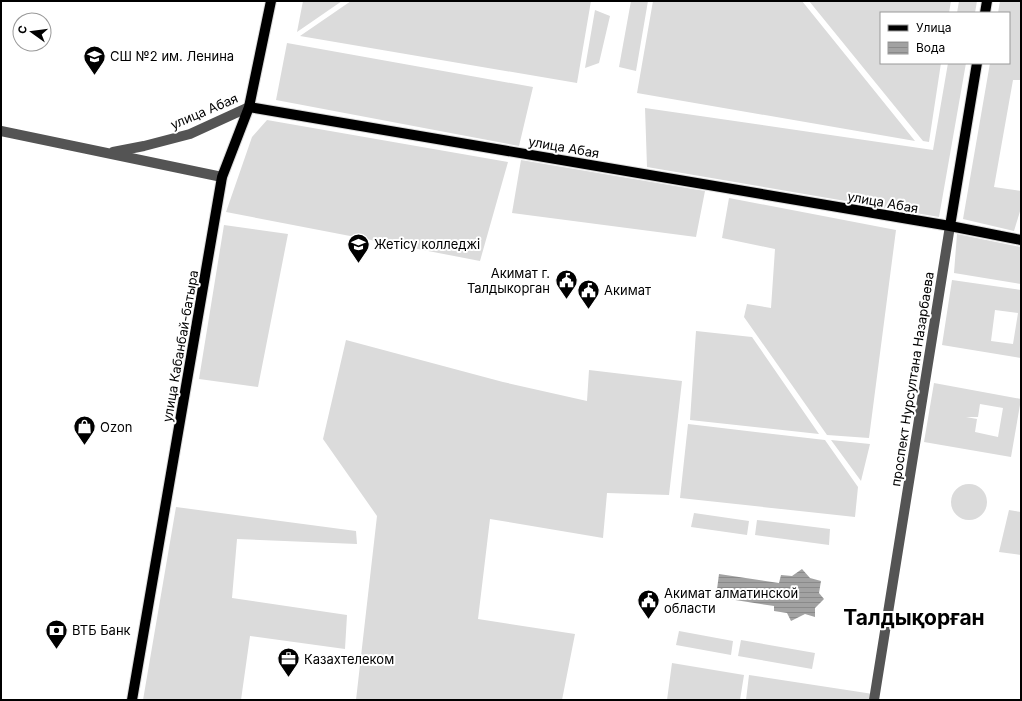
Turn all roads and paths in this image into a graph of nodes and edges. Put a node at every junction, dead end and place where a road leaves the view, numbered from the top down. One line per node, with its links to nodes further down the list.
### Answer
1 (271, 1): 5 (main road, улица Кабанбай-батыра)
2 (987, 1): 3 (main road)
3 (985, 12)
4 (977, 64): 9 (main road, проспект Нурсултана Назарбаева)
5 (248, 107): 7 (street, улица Абая); 8 (main road, улица Кабанбай-батыра); 9 (main road, улица Абая)
6 (1, 131): 7 (street, улица Абая)
7 (108, 153): 8 (street, улица Абая)
8 (222, 177): 11 (main road, улица Кабанбай-батыра)
9 (950, 226): 10 (main road, улица Абая); 12 (street, проспект Нурсултана Назарбаева)
10 (1021, 240)
11 (132, 700)
12 (874, 700)

